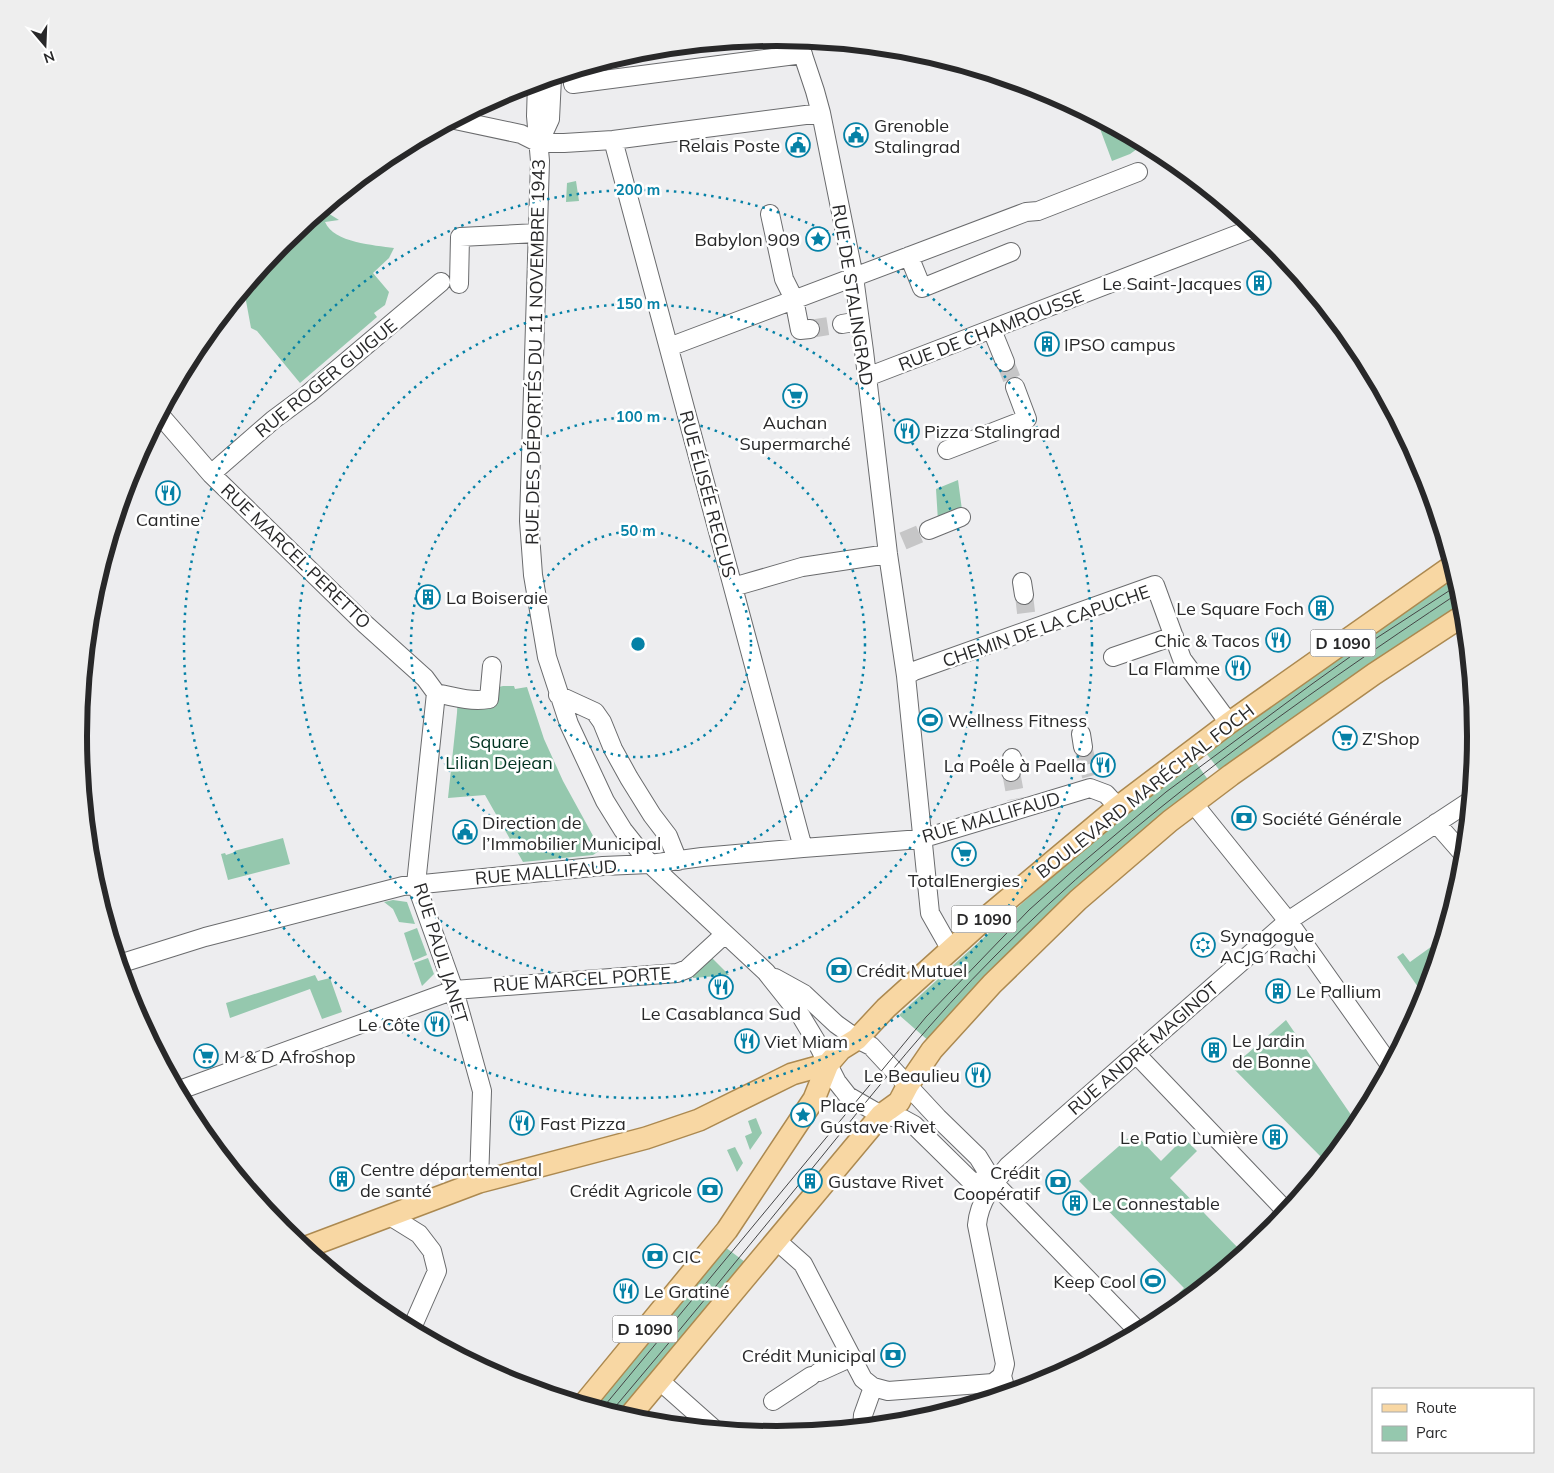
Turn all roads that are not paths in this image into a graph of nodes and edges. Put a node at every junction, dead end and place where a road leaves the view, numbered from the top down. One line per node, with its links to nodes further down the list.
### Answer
1 (801, 47): 3 (street); 5 (street, RUE DE STALINGRAD)
2 (552, 84): 8 (street, RUE DES DÉPORTÉS DU 11 NOVEMBRE 1943)
3 (573, 84)
4 (537, 90): 8 (street, RUE DES DÉPORTÉS DU 11 NOVEMBRE 1943)
5 (821, 113): 7 (street); 15 (street, RUE DE STALINGRAD)
6 (463, 122): 8 (street)
7 (613, 140): 8 (street); 21 (street, RUE ÉLISÉE RECLUS)
8 (539, 143): 12 (street, RUE DES DÉPORTÉS DU 11 NOVEMBRE 1943)
9 (1138, 172): 14 (street)
10 (770, 214): 18 (street)
11 (1246, 231): 20 (street, RUE DE CHAMROUSSE)
12 (537, 233): 17 (street); 39 (street, RUE DES DÉPORTÉS DU 11 NOVEMBRE 1943)
13 (1011, 252): 14 (street)
14 (910, 256): 15 (street)
15 (854, 277): 18 (street); 23 (street, RUE DE STALINGRAD)
16 (441, 282): 27 (street, RUE ROGER GUIGUE)
17 (460, 284)
18 (794, 299): 19 (street); 21 (street)
19 (810, 328)
20 (992, 330): 22 (street); 23 (street, RUE DE CHAMROUSSE)
21 (669, 347): 32 (street, RUE ÉLISÉE RECLUS)
22 (1005, 362)
23 (868, 378): 30 (street, RUE DE STALINGRAD)
24 (1015, 387): 26 (street)
25 (164, 420): 27 (street, RUE MARCEL PERETTO)
26 (947, 450)
27 (211, 474): 38 (street, RUE MARCEL PERETTO)
28 (961, 517): 29 (street)
29 (929, 530)
30 (893, 547): 32 (street); 37 (street, RUE DE STALINGRAD)
31 (1447, 570): 40 (main road, BOULEVARD MARÉCHAL FOCH / D 1090)
32 (733, 587): 46 (street, RUE ÉLISÉE RECLUS)
33 (1457, 619): 41 (main road, D 1090)
34 (1174, 636): 35 (street); 37 (street, CHEMIN DE LA CAPUCHE); 40 (street, CHEMIN DE LA CAPUCHE)
35 (1113, 657)
36 (492, 666): 38 (street)
37 (906, 676): 45 (street, RUE DE STALINGRAD)
38 (436, 693): 50 (street, RUE PAUL JANET)
39 (558, 695): 48 (street); 49 (street, RUE DES DÉPORTÉS DU 11 NOVEMBRE 1943)
40 (1229, 723): 43 (main road, BOULEVARD MARÉCHAL FOCH / D 1090)
41 (1193, 803): 51 (street); 61 (main road, D 1090)
42 (1464, 804): 44 (street, RUE ANDRÉ MAGINOT)
43 (1118, 806): 45 (street, RUE MALLIFAUD); 53 (main road, BOULEVARD MARÉCHAL FOCH / D 1090)
44 (1436, 823): 47 (street); 51 (street, RUE ANDRÉ MAGINOT)
45 (921, 839): 46 (street, RUE MALLIFAUD); 53 (street, RUE DE STALINGRAD)
46 (803, 848): 48 (street, RUE MALLIFAUD)
47 (1458, 848)
48 (678, 860): 49 (street, RUE MALLIFAUD)
49 (650, 864): 50 (street, RUE MALLIFAUD); 52 (street, RUE DES DÉPORTÉS DU 11 NOVEMBRE 1943)
50 (416, 884): 54 (street, RUE MALLIFAUD); 56 (street, RUE PAUL JANET)
51 (1288, 921): 58 (street, RUE ANDRÉ MAGINOT); 59 (street)
52 (725, 934): 55 (street, RUE DES DÉPORTÉS DU 11 NOVEMBRE 1943); 56 (street, RUE MARCEL PORTE)
53 (951, 950): 57 (main road, BOULEVARD MARÉCHAL FOCH / D 1090)
54 (125, 962)
55 (766, 972): 57 (street); 60 (street)
56 (454, 990): 62 (street, RUE MARCEL PORTE); 64 (street, RUE PAUL JANET)
57 (857, 1039): 60 (main road, D 1090); 61 (street)
58 (1136, 1054): 65 (street, RUE ANDRÉ MAGINOT); 66 (street)
59 (1387, 1060)
60 (828, 1064): 63 (street); 64 (main road); 77 (main road, D 1090)
61 (908, 1085): 63 (main road, D 1090); 65 (street)
62 (183, 1088)
63 (881, 1115): 65 (street); 68 (main road, D 1090)
64 (480, 1182): 67 (main road)
65 (994, 1183): 71 (street); 73 (street, RUE ANDRÉ MAGINOT)
66 (1282, 1207)
67 (390, 1216): 69 (main road); 70 (street)
68 (777, 1240): 72 (street); 75 (main road, D 1090)
69 (311, 1245)
70 (414, 1323)
71 (1134, 1327)
72 (852, 1358): 74 (street); 78 (street)
73 (1002, 1376): 74 (street); 76 (street, RUE ANDRÉ MAGINOT)
74 (873, 1387): 80 (street)
75 (666, 1388): 79 (main road, D 1090); 81 (street)
76 (1005, 1388)
77 (587, 1400)
78 (773, 1401)
79 (636, 1412)
80 (862, 1421)
81 (707, 1423)

